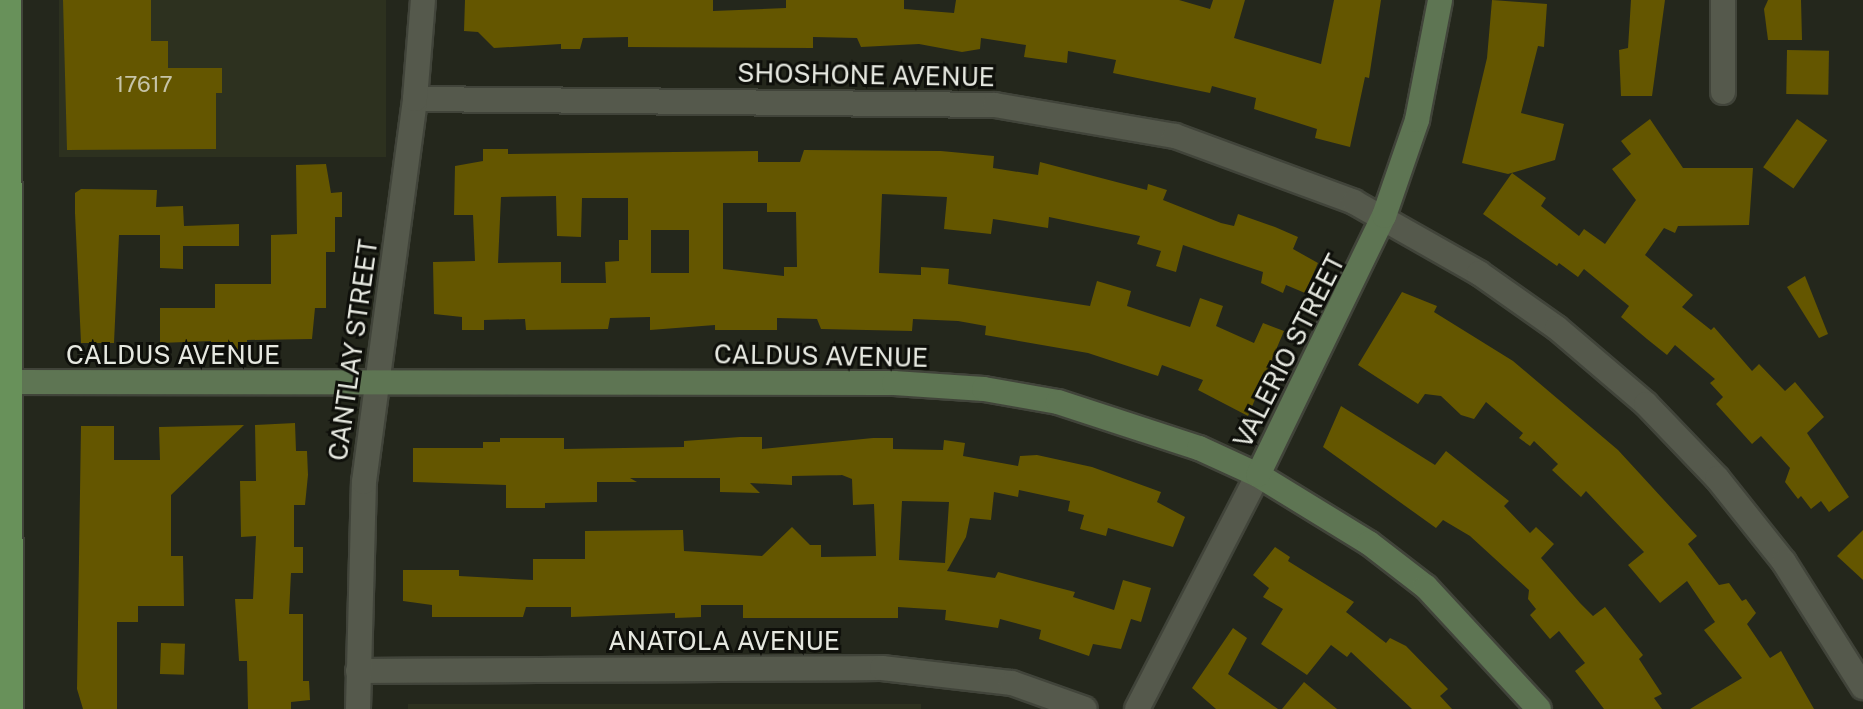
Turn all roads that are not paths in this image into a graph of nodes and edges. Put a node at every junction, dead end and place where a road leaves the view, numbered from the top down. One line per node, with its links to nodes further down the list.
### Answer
1 (9, 0): 8 (main road)
2 (423, 0): 6 (street, CANTLAY STREET)
3 (1440, 0): 7 (street, VALERIO STREET)
4 (1723, 0): 5 (street)
5 (1723, 92)
6 (415, 99): 7 (street, SHOSHONE AVENUE); 9 (street, CANTLAY STREET)
7 (1384, 216): 10 (street, VALERIO STREET); 11 (street, SHOSHONE AVENUE)
8 (5, 382): 9 (street, CALDUS AVENUE); 14 (main road)
9 (376, 384): 10 (street, CALDUS AVENUE); 12 (street, CANTLAY STREET)
10 (1258, 475): 17 (street, VALERIO STREET); 18 (street, CALDUS AVENUE)
11 (1857, 662): 13 (street, SHOSHONE AVENUE)
12 (358, 671): 15 (street, CANTLAY STREET); 16 (street, ANATOLA AVENUE)
13 (1863, 687)
14 (11, 709)
15 (358, 709)
16 (1085, 709)
17 (1137, 709)
18 (1539, 709)

